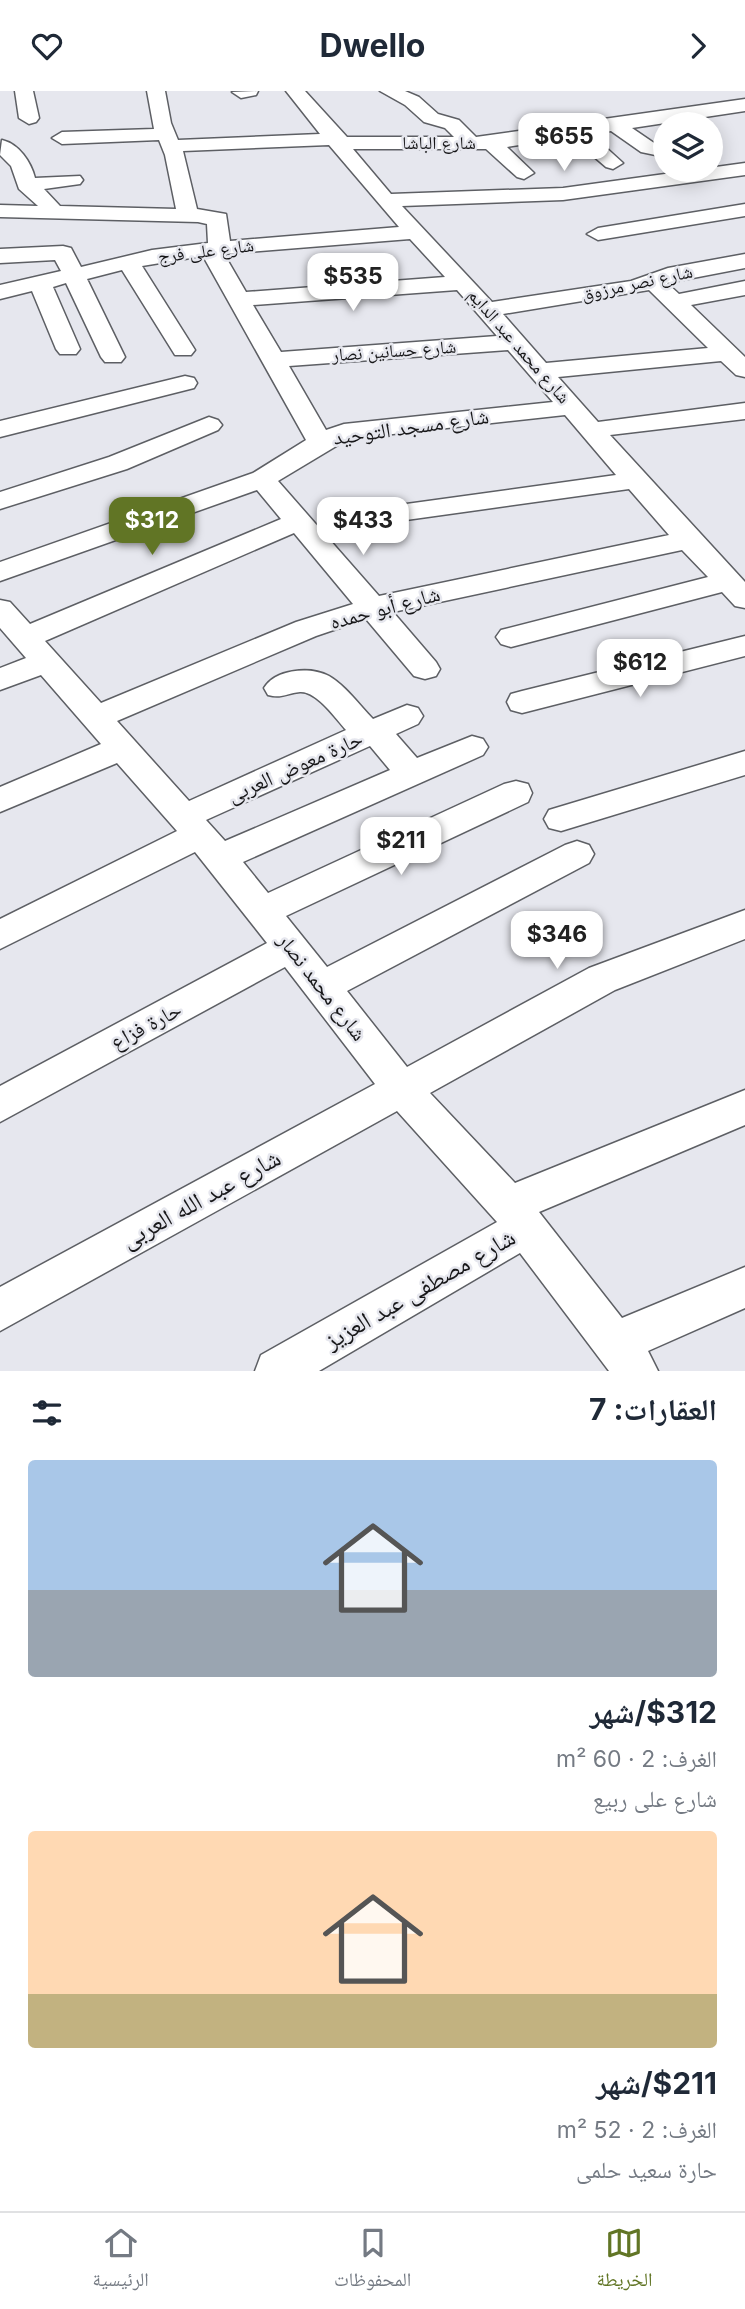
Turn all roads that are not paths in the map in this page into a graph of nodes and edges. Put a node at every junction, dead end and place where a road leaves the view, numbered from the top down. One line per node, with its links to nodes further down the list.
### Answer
1 (24, 91): 9 (street)
2 (156, 91): 14 (street)
3 (249, 91): 6 (street)
4 (295, 91): 15 (street, شارع محمد عبد الدايم)
5 (418, 91): 7 (street)
6 (241, 92)
7 (392, 93): 16 (street)
8 (745, 105): 10 (street, شارع الباشا)
9 (29, 118)
10 (612, 119): 12 (street, شارع الباشا); 19 (street)
11 (81, 125): 14 (street)
12 (575, 130): 17 (street, شارع الباشا); 22 (street)
13 (62, 138): 14 (street)
14 (168, 140): 15 (street, شارع الباشا); 20 (street); 32 (street)
15 (339, 141): 16 (street, شارع الباشا); 28 (street, شارع محمد عبد الدايم)
16 (470, 142): 17 (street, شارع الباشا)
17 (491, 143): 25 (street)
18 (2, 146): 23 (street)
19 (653, 149)
20 (149, 156)
21 (45, 162): 23 (street)
22 (613, 163)
23 (21, 164): 27 (street)
24 (745, 169): 28 (street)
25 (524, 173)
26 (73, 180): 27 (street)
27 (26, 185): 31 (street)
28 (385, 200): 34 (street, شارع محمد عبد الدايم)
29 (745, 210): 35 (street)
30 (0, 211): 31 (street)
31 (52, 213): 33 (street)
32 (197, 216): 33 (street); 36 (street)
33 (162, 217): 38 (street)
34 (415, 232): 36 (street, شارع على فرج); 44 (street, شارع محمد عبد الدايم)
35 (598, 234)
36 (215, 249): 38 (street, شارع على فرج); 47 (street)
37 (0, 256): 41 (street)
38 (152, 257): 40 (street, شارع على فرج)
39 (745, 261): 42 (street, شارع نصر مرزوق)
40 (129, 263): 41 (street, شارع على فرج); 53 (street)
41 (75, 275): 43 (street, شارع على فرج); 54 (street)
42 (652, 281): 48 (street); 49 (street, شارع نصر مرزوق)
43 (40, 283): 46 (street, شارع على فرج); 51 (street)
44 (463, 283): 47 (street); 49 (street, شارع محمد عبد الدايم)
45 (745, 288): 48 (street)
46 (0, 292)
47 (239, 299): 55 (street)
48 (673, 302): 52 (street)
49 (487, 310): 50 (street, شارع محمد عبد الدايم)
50 (515, 342): 55 (street, شارع حسانين نصار); 57 (street, شارع محمد عبد الدايم)
51 (68, 349)
52 (732, 349): 56 (street); 57 (street)
53 (183, 350)
54 (113, 357)
55 (273, 360): 64 (street)
56 (745, 370)
57 (540, 371): 59 (street, شارع محمد عبد الدايم)
58 (185, 383): 62 (street)
59 (572, 407): 63 (street, شارع محمد عبد الدايم); 64 (street, شارع مسجد التوحيد)
60 (745, 411): 63 (street)
61 (209, 425): 67 (street)
62 (0, 429)
63 (592, 430): 66 (street, شارع محمد عبد الدايم)
64 (319, 440): 65 (street, شارع مسجد التوحيد)
65 (262, 479): 69 (street); 71 (street, شارع مسجد التوحيد)
66 (635, 480): 68 (street); 70 (street, شارع محمد عبد الدايم)
67 (0, 501)
68 (399, 513)
69 (299, 520): 73 (street); 77 (street)
70 (688, 540): 72 (street, شارع محمد عبد الدايم); 73 (street, شارع أبو حمده)
71 (0, 572)
72 (736, 590): 75 (street)
73 (373, 607): 78 (street); 83 (street, شارع أبو حمده)
74 (0, 609): 77 (street, شارع محمد نصار)
75 (511, 637)
76 (745, 646): 81 (street)
77 (35, 650): 79 (street); 83 (street, شارع محمد نصار)
78 (425, 669)
79 (0, 680)
80 (279, 688): 84 (street)
81 (522, 702)
82 (407, 716): 84 (street, حارة معوض العربى)
83 (95, 718): 86 (street, شارع محمد نصار)
84 (372, 732): 88 (street); 92 (street, حارة معوض العربى)
85 (472, 747): 88 (street)
86 (122, 748): 90 (street); 92 (street, شارع محمد نصار)
87 (745, 764): 91 (street)
88 (412, 774): 92 (street)
89 (516, 793): 94 (street)
90 (0, 800)
91 (561, 818)
92 (201, 837): 94 (street, شارع محمد نصار); 96 (street)
93 (577, 854): 98 (street)
94 (263, 911): 97 (street, شارع محمد نصار)
95 (745, 924): 99 (street, شارع عبد الله العربى)
96 (0, 935)
97 (291, 947): 98 (street, شارع محمد نصار); 100 (street, حارة فزاع)
98 (322, 987): 99 (street, شارع محمد نصار)
99 (401, 1088): 102 (street, شارع محمد نصار); 104 (street, شارع عبد الله العربى)
100 (0, 1105)
101 (745, 1107): 102 (street, شارع مصطفى عبد العزيز)
102 (517, 1216): 105 (street, شارع محمد نصار); 106 (street, شارع مصطفى عبد العزيز)
103 (745, 1287): 105 (street)
104 (0, 1310)
105 (626, 1357)
106 (277, 1371)

